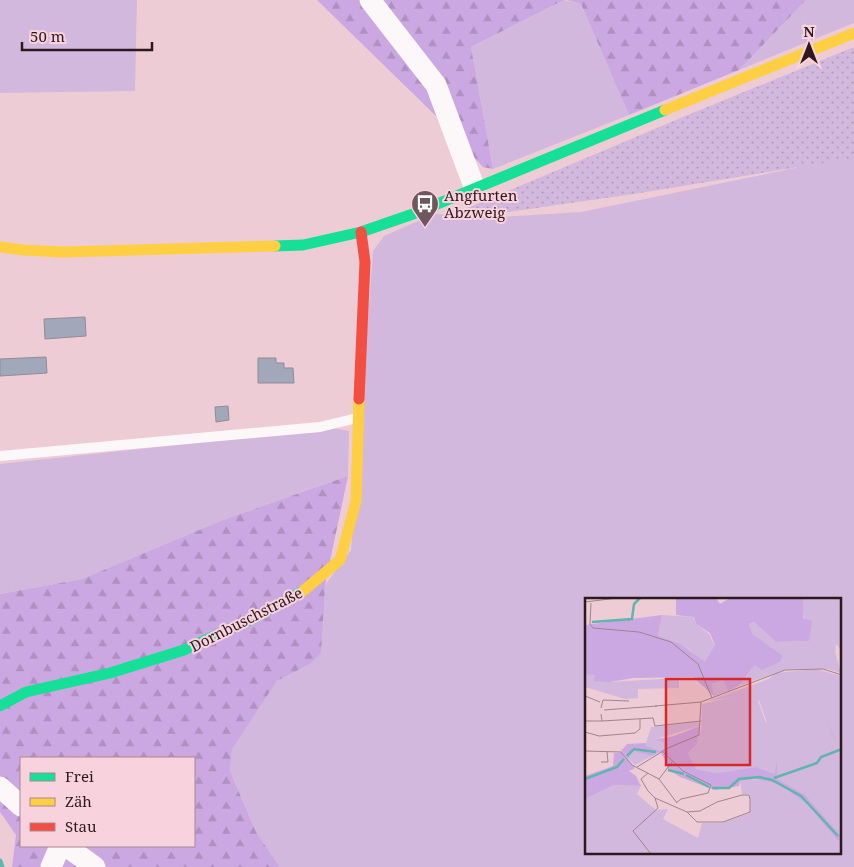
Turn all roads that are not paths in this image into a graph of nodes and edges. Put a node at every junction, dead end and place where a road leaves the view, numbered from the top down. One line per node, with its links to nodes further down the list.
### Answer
1 (370, 0): 3 (street)
2 (854, 33): 3 (main road)
3 (474, 189): 4 (main road)
4 (361, 232): 6 (main road); 8 (main road, Dornbuschstraße)
5 (0, 247): 6 (main road)
6 (64, 252): 7 (main road)
7 (14, 260)
8 (358, 418): 9 (lane); 10 (main road, Dornbuschstraße)
9 (0, 456)
10 (0, 706)
11 (0, 788): 12 (street)
12 (20, 805)
13 (60, 847): 15 (street)
14 (67, 847): 16 (street)
15 (51, 867)
16 (95, 867)

